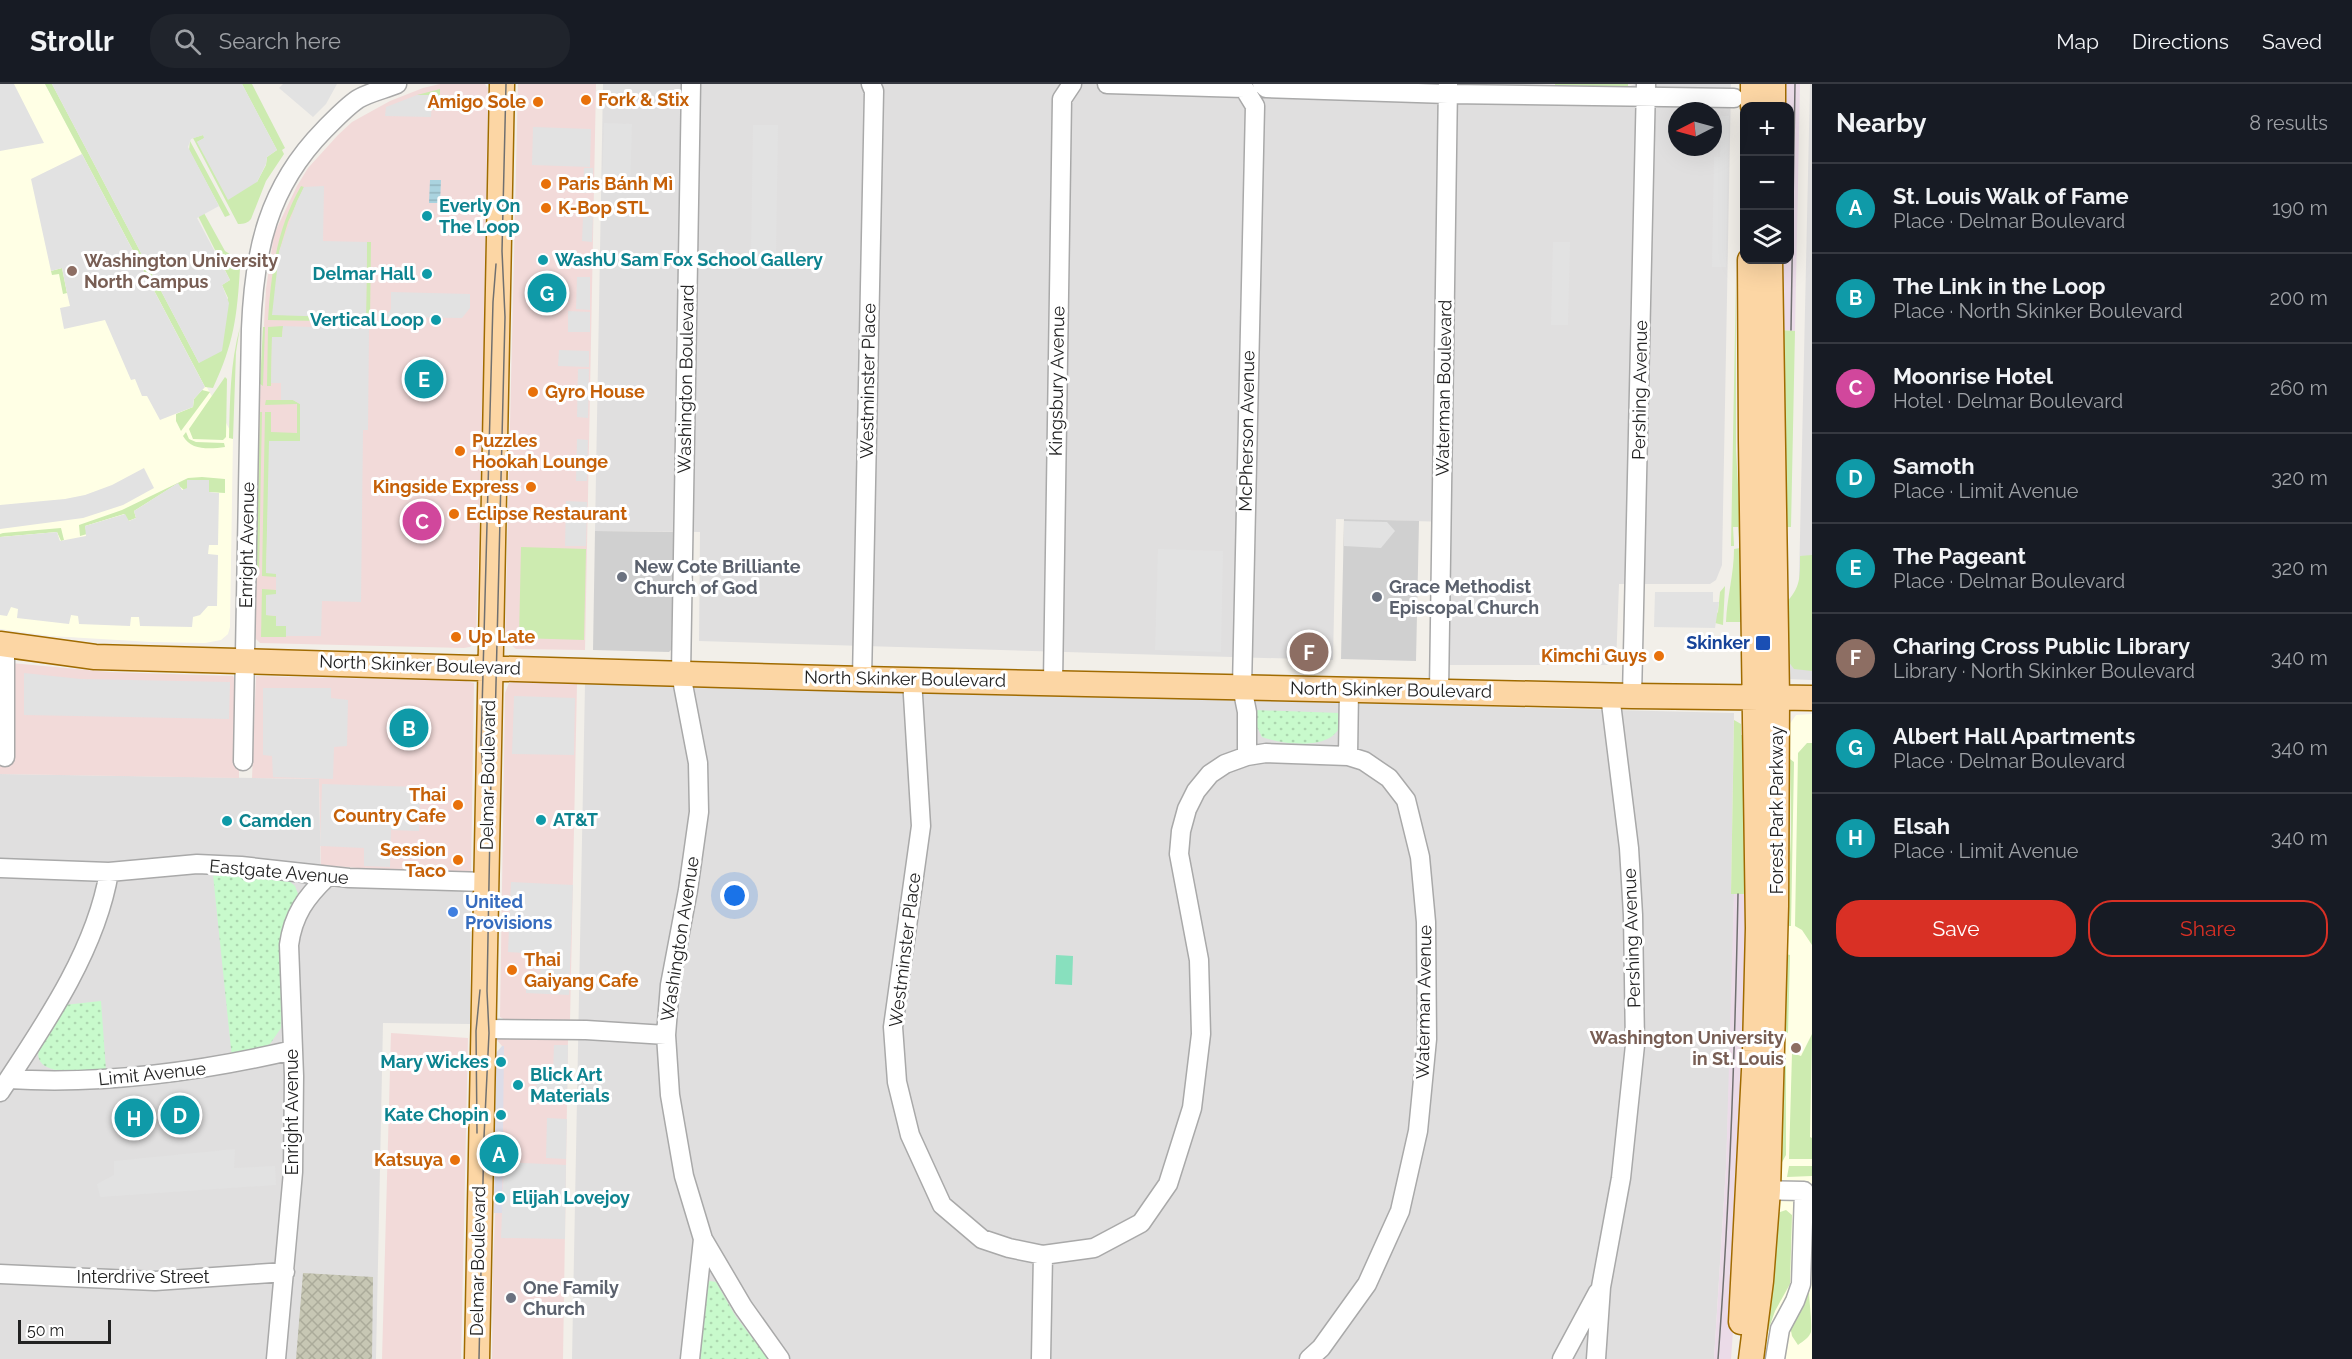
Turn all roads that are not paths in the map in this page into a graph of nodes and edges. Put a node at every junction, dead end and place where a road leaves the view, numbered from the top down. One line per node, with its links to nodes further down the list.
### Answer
1 (397, 84): 11 (street)
2 (502, 84): 18 (main road, Delmar Boulevard)
3 (691, 84): 19 (street, Washington Boulevard)
4 (871, 84): 20 (street, Westminster Place)
5 (1072, 84): 22 (street, Kingsbury Avenue)
6 (1107, 84): 23 (street, McPherson Avenue)
7 (1262, 84): 9 (street)
8 (1773, 84): 13 (main road)
9 (1448, 89): 10 (street); 25 (street, Waterman Boulevard)
10 (1646, 90): 12 (street); 26 (street, Pershing Avenue)
11 (359, 92): 17 (street, Enright Avenue)
12 (1747, 96)
13 (1773, 102)
14 (1750, 264): 27 (main road, Forest Park Parkway)
15 (1770, 264): 27 (main road, Forest Park Parkway)
16 (2, 644): 17 (main road, North Skinker Boulevard); 31 (street)
17 (245, 660): 18 (main road, North Skinker Boulevard); 32 (street, Enright Avenue)
18 (489, 668): 19 (main road, North Skinker Boulevard); 36 (main road, Delmar Boulevard)
19 (681, 674): 20 (main road, North Skinker Boulevard); 38 (street, Washington Avenue)
20 (862, 679): 21 (main road, North Skinker Boulevard)
21 (912, 679): 22 (main road, North Skinker Boulevard); 43 (street, Westminster Place)
22 (1053, 682): 23 (main road, North Skinker Boulevard)
23 (1242, 687): 24 (main road, North Skinker Boulevard); 29 (street, McPherson Avenue)
24 (1348, 689): 25 (main road, North Skinker Boulevard); 30 (street)
25 (1439, 691): 26 (main road, North Skinker Boulevard)
26 (1621, 696): 27 (main road, North Skinker Boulevard); 46 (street, Pershing Avenue)
27 (1766, 697): 28 (main road, North Skinker Boulevard); 41 (main road, Forest Park Parkway)
28 (1812, 698)
29 (1247, 756): 30 (street, Waterman Avenue); 43 (street)
30 (1348, 756): 52 (street, Waterman Avenue)
31 (4, 758)
32 (243, 761)
33 (0, 868): 34 (street, Eastgate Avenue)
34 (109, 872): 35 (street, Eastgate Avenue); 40 (street)
35 (327, 877): 36 (street, Eastgate Avenue); 39 (street, Enright Avenue)
36 (486, 882): 37 (main road, Delmar Boulevard)
37 (483, 1029): 38 (street); 48 (main road, Delmar Boulevard)
38 (666, 1035): 42 (street, Washington Avenue)
39 (293, 1050): 40 (street, Limit Avenue); 44 (street, Enright Avenue)
40 (4, 1085)
41 (1758, 1190): 55 (main road, Forest Park Parkway); 56 (main road, Forest Park Parkway); 57 (street)
42 (703, 1239): 49 (street, Washington Avenue); 50 (street, Washington Avenue)
43 (1043, 1255): 51 (street)
44 (285, 1272): 45 (street, Interdrive Street); 47 (street, Enright Avenue)
45 (0, 1274)
46 (1601, 1287): 53 (street, Pershing Avenue); 54 (street, Pershing Avenue)
47 (276, 1359)
48 (477, 1359)
49 (690, 1359)
50 (780, 1359)
51 (1041, 1359)
52 (1309, 1359)
53 (1562, 1359)
54 (1596, 1359)
55 (1740, 1359)
56 (1751, 1359)
57 (1775, 1359)

